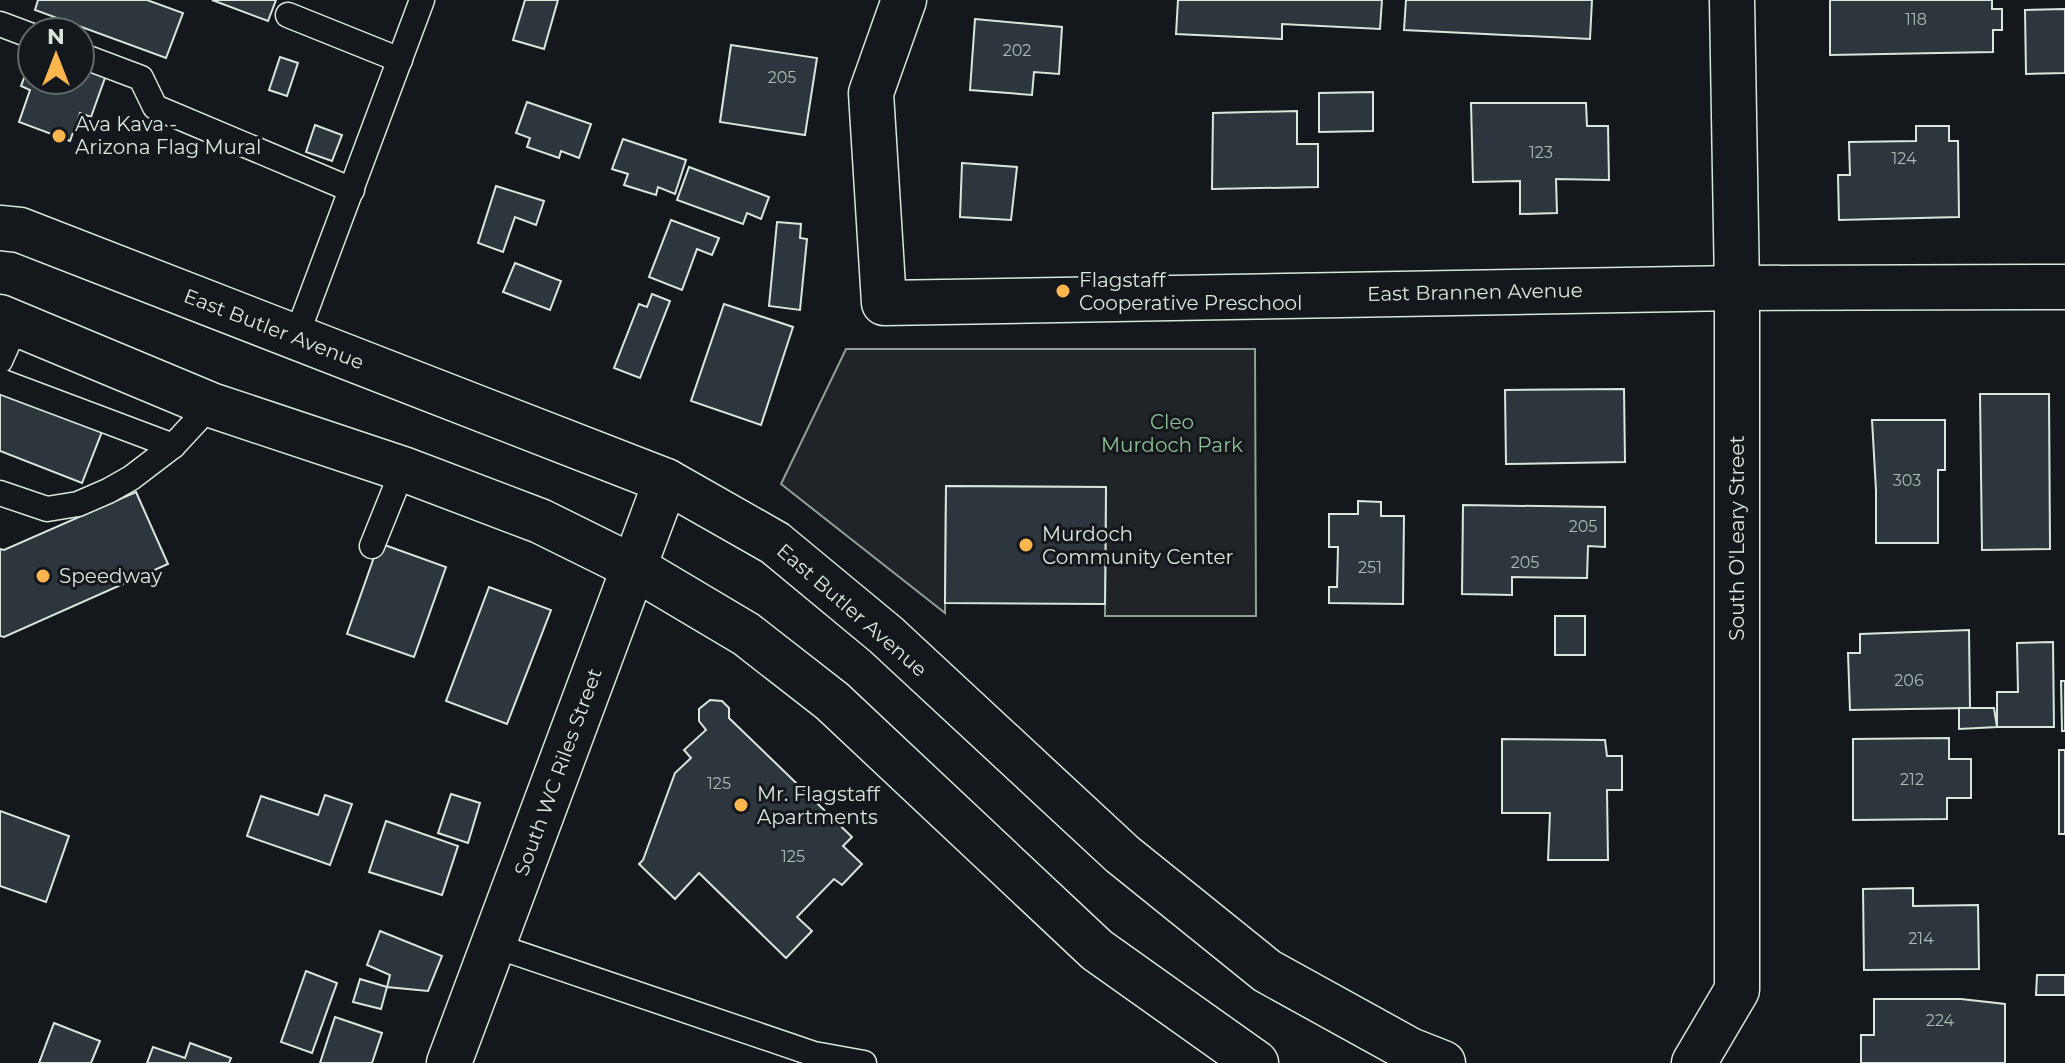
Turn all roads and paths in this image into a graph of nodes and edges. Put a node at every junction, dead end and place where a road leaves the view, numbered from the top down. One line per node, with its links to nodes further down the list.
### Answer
1 (422, 0): 5 (lane)
2 (904, 0): 10 (street, East Brannen Avenue)
3 (1732, 0): 10 (street, South O'Leary Street)
4 (288, 15): 5 (lane)
5 (400, 60): 7 (lane)
6 (96, 61): 7 (lane)
7 (352, 190): 12 (lane)
8 (0, 228): 12 (street, East Butler Avenue)
9 (2065, 287): 10 (street, East Brannen Avenue)
10 (1737, 288): 26 (street, South O'Leary Street)
11 (6, 334): 14 (street)
12 (296, 337): 17 (street, East Butler Avenue)
13 (0, 381): 15 (lane)
14 (211, 405): 15 (lane); 16 (street)
15 (173, 446): 18 (lane)
16 (403, 469): 19 (lane); 20 (street)
17 (666, 481): 20 (street, South WC Riles Street); 25 (street, East Butler Avenue)
18 (0, 493)
19 (372, 546)
20 (635, 568): 21 (street, South WC Riles Street); 24 (street)
21 (493, 945): 22 (street, South WC Riles Street); 23 (lane)
22 (449, 1063)
23 (864, 1063)
24 (1256, 1063)
25 (1443, 1063)
26 (1694, 1063)

